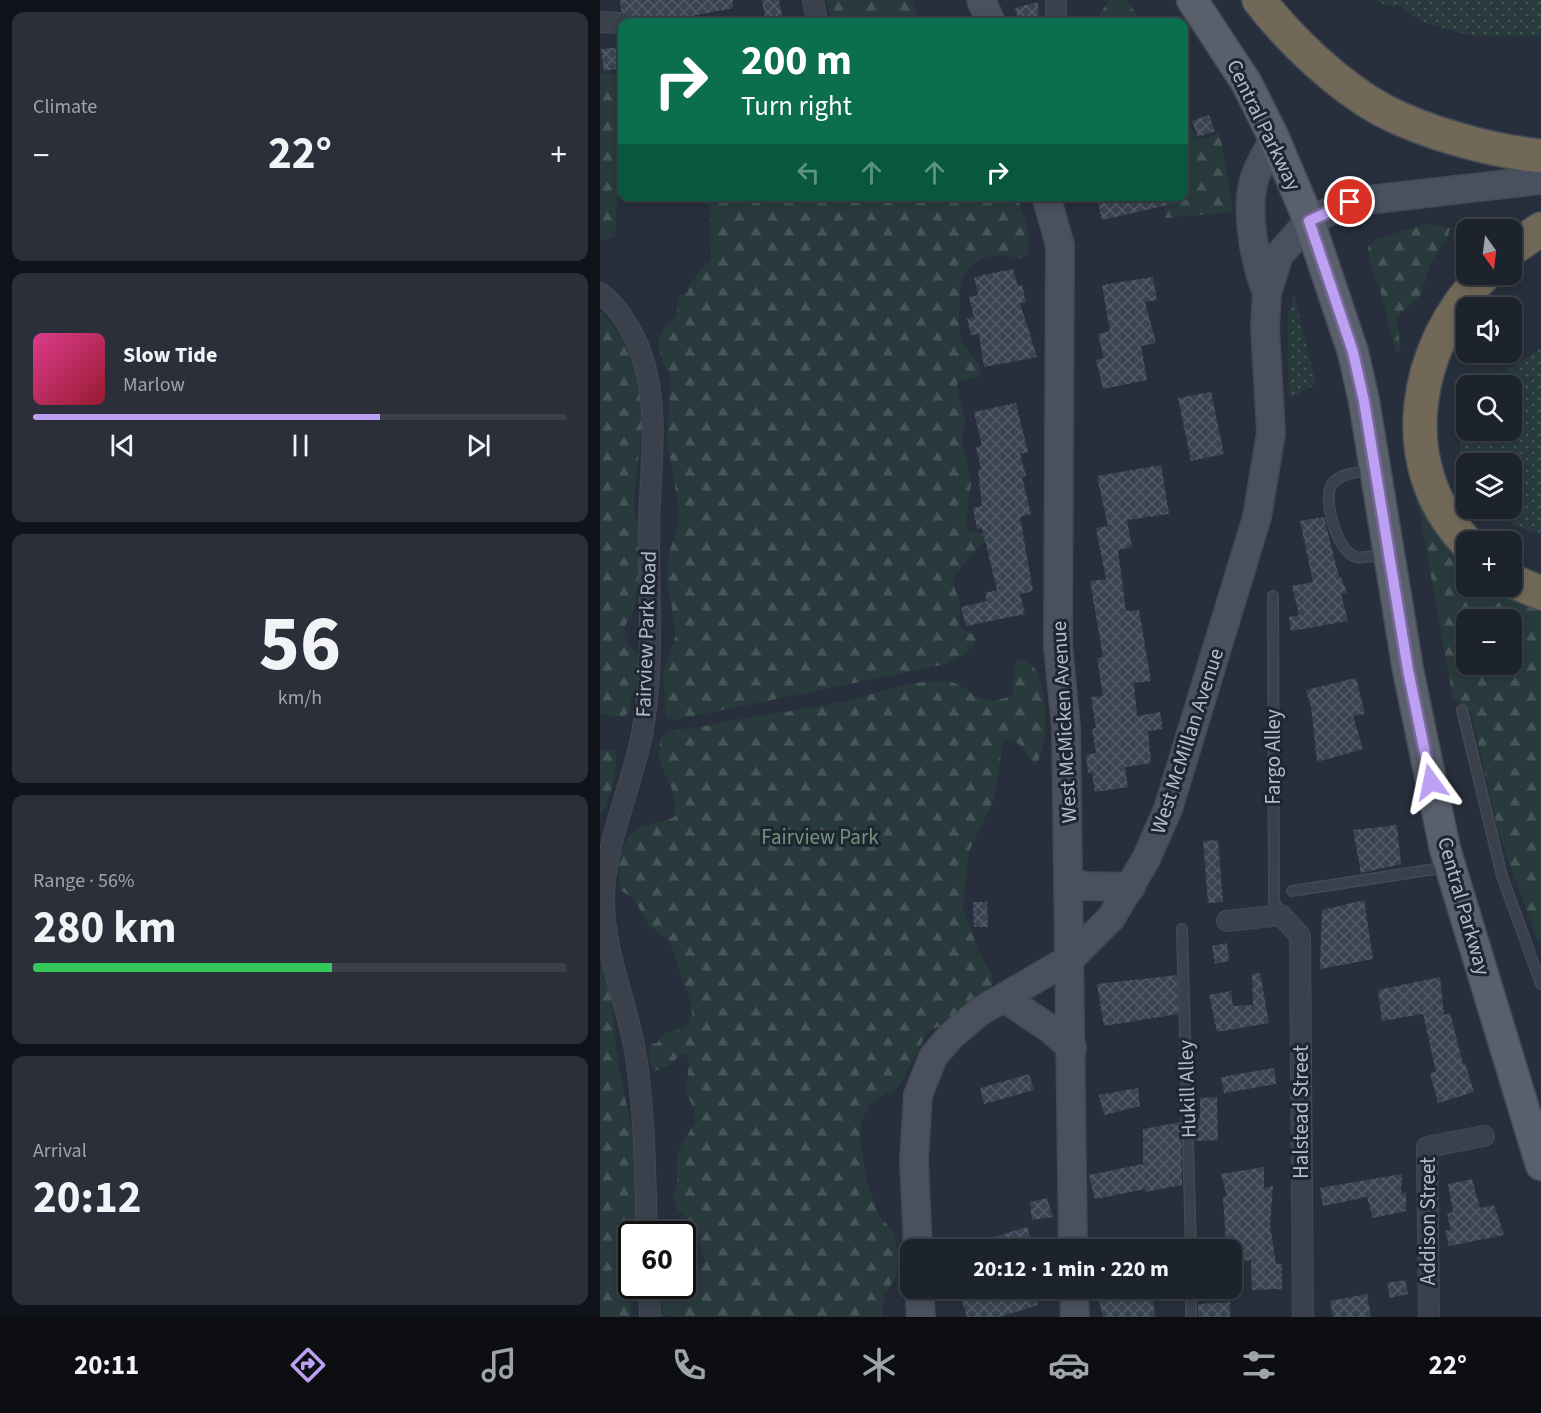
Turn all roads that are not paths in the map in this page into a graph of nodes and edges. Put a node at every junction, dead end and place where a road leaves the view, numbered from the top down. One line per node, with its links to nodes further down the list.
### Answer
1 (813, 0): 6 (street)
2 (981, 0): 7 (main road)
3 (1056, 0): 8 (street)
4 (1192, 0): 11 (main road, Central Parkway)
5 (1259, 0): 12 (highway)
6 (816, 18)
7 (989, 18)
8 (1056, 18)
9 (600, 22): 10 (street)
10 (618, 22)
11 (1274, 138): 15 (main road, Central Parkway); 21 (main road)
12 (1536, 168): 15 (main road)
13 (1047, 201): 18 (main road, West McMicken Avenue)
14 (1059, 201): 18 (street)
15 (1309, 221): 21 (main road, West McMillan Avenue); 22 (main road, Central Parkway)
16 (1540, 230): 17 (highway)
17 (1522, 242)
18 (1060, 245): 30 (main road, West McMicken Avenue)
19 (1476, 285): 23 (highway)
20 (600, 293): 42 (street, Fairview Park Road)
21 (1267, 293): 31 (main road, West McMillan Avenue)
22 (1376, 469): 24 (main road, Central Parkway); 24 (lane)
23 (1456, 532)
24 (1389, 553): 29 (main road, Central Parkway)
25 (1522, 585): 26 (highway)
26 (1541, 593)
27 (1273, 596): 33 (lane, Fargo Alley)
28 (1462, 710): 37 (lane)
29 (1450, 866): 32 (lane); 41 (main road, Central Parkway)
30 (1070, 880): 31 (main road); 36 (main road, West McMicken Avenue)
31 (1131, 888): 36 (main road, West McMillan Avenue)
32 (1292, 891)
33 (1281, 915): 34 (street); 54 (street, Halstead Street)
34 (1227, 921)
35 (1182, 929): 45 (lane, Hukill Alley)
36 (1071, 958): 38 (main road, West McMillan Avenue); 39 (main road, West McMicken Avenue)
37 (1541, 984)
38 (1004, 998): 39 (main road); 43 (main road, West McMillan Avenue)
39 (1072, 1048): 44 (main road, West McMicken Avenue)
40 (1484, 1136): 55 (street, Addison Street)
41 (1541, 1166)
42 (647, 1221)
43 (918, 1239)
44 (1073, 1239)
45 (1191, 1239)
46 (649, 1299): 50 (street)
47 (920, 1299): 51 (main road)
48 (1074, 1299): 52 (main road)
49 (1191, 1299): 53 (lane)
50 (650, 1317)
51 (921, 1317)
52 (1075, 1317)
53 (1191, 1317)
54 (1303, 1317)
55 (1429, 1317)

